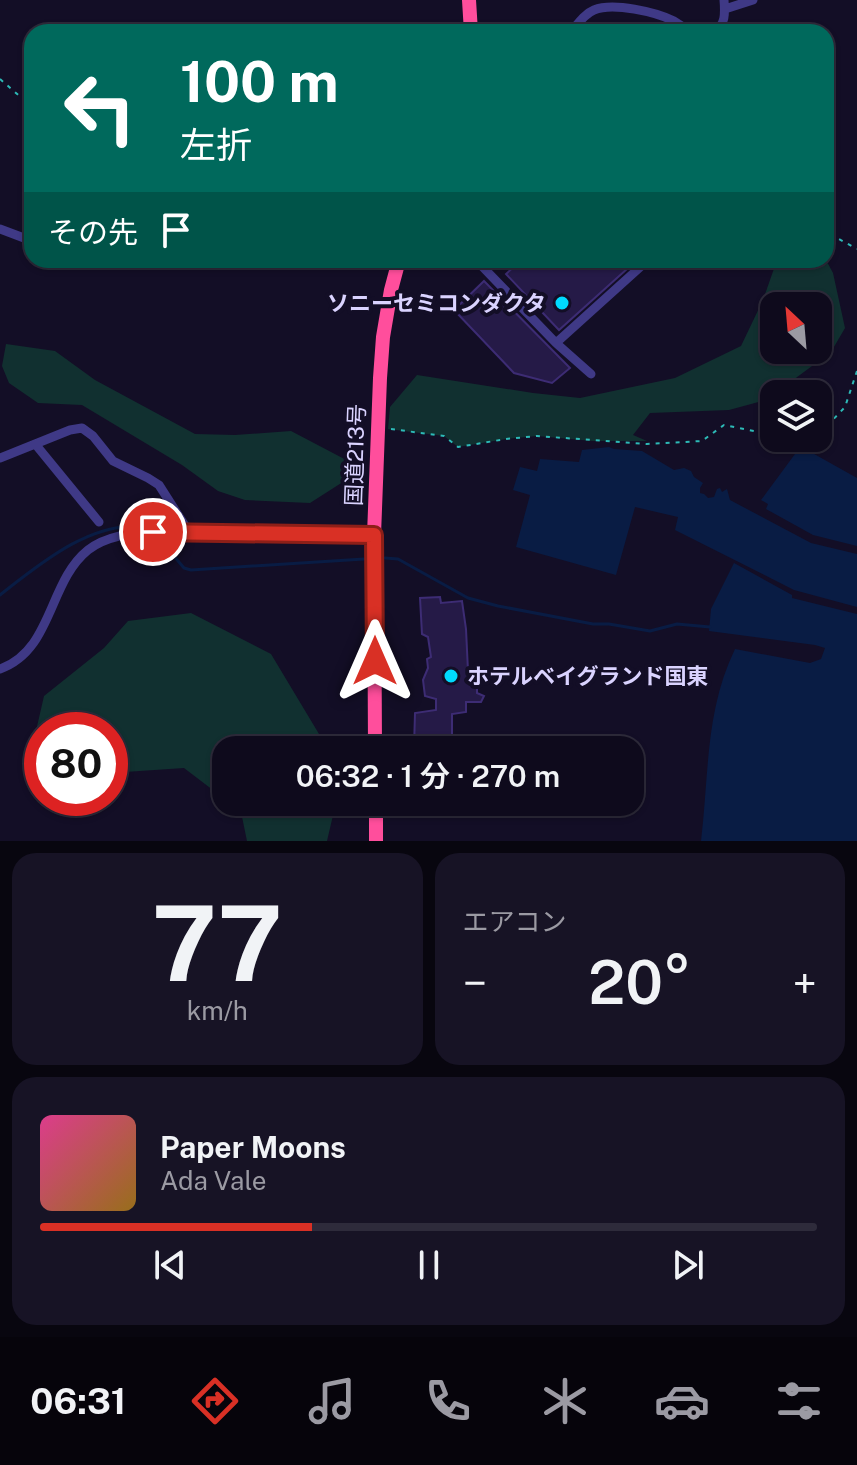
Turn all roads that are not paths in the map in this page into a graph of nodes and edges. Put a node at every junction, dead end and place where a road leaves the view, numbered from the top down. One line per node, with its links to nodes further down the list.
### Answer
1 (469, 0): 4 (highway)
2 (753, 0): 3 (street)
3 (724, 4): 7 (street)
4 (470, 24)
5 (578, 24): 6 (street)
6 (679, 24)
7 (722, 24)
8 (0, 229): 9 (street)
9 (24, 238)
10 (397, 268): 19 (highway, 国道213号)
11 (484, 268): 13 (street)
12 (639, 268): 13 (street)
13 (556, 343): 14 (street)
14 (591, 374)
15 (36, 445): 16 (street); 17 (street); 18 (street)
16 (0, 458)
17 (99, 522)
18 (189, 532): 19 (street); 20 (street)
19 (374, 535): 21 (highway, 国道213号)
20 (0, 669)
21 (375, 736)
22 (376, 816): 23 (highway)
23 (376, 841)

